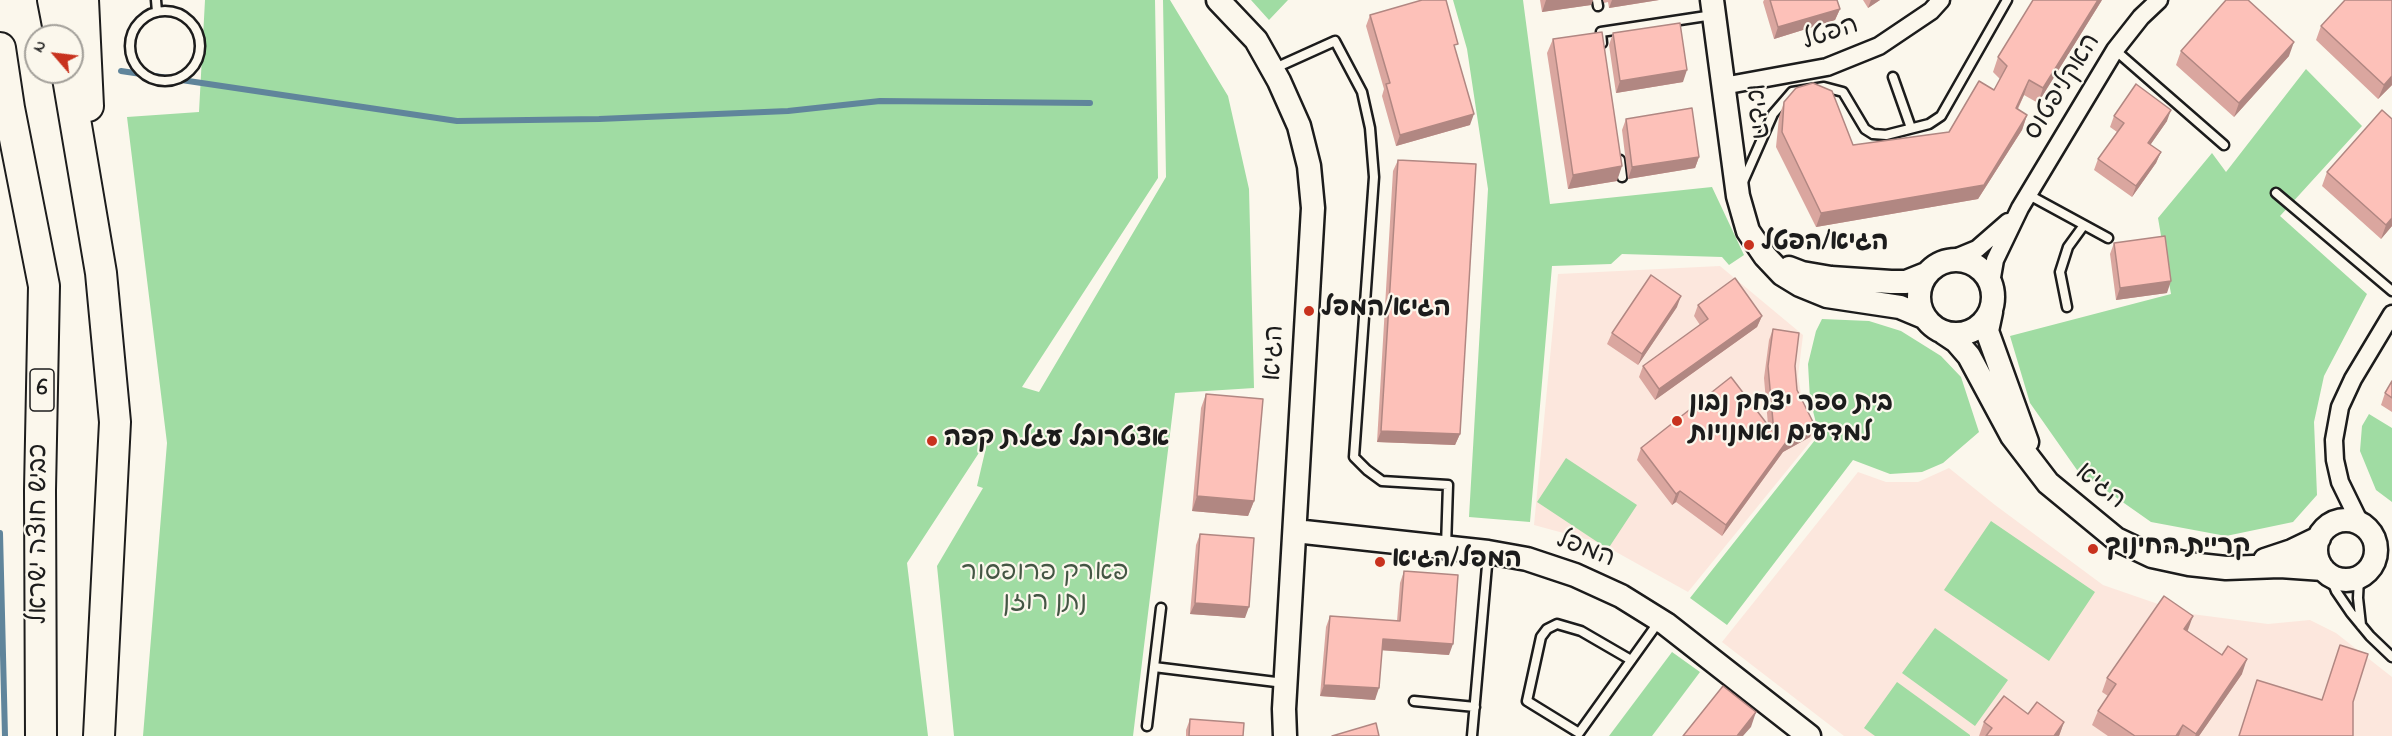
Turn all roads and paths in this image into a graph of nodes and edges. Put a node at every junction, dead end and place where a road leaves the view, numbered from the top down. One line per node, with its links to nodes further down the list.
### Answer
1 (53, 0): 10 (highway)
2 (83, 0): 25 (highway)
3 (156, 0): 9 (lane)
4 (1218, 0): 14 (street, הגיא)
5 (1941, 0): 17 (street, הפטל)
6 (2007, 0): 18 (lane)
7 (2159, 0): 12 (street, האקליפטוס)
8 (1713, 7): 13 (lane); 17 (street, הגיא)
9 (157, 12): 9 (lane)
10 (58, 24)
11 (0, 48): 59 (highway, כביש חוצה ישראל / 6)
12 (2115, 50): 19 (lane); 24 (street, האקליפטוס)
13 (1604, 54)
14 (1273, 69): 39 (street, הגיא); 42 (lane)
15 (1893, 76): 18 (lane)
16 (69, 84): 25 (highway)
17 (1723, 86): 23 (street, הגיא)
18 (1911, 128): 23 (lane)
19 (2224, 145)
20 (1619, 155): 21 (lane)
21 (1623, 177)
22 (2276, 193): 32 (lane)
23 (1738, 196): 28 (street, הגיא)
24 (2025, 201): 26 (lane); 29 (street, האקליפטוס); 31 (street, האקליפטוס)
25 (90, 208): 60 (highway)
26 (2084, 225): 27 (lane); 33 (lane)
27 (2108, 238)
28 (1768, 260): 30 (street); 35 (street, הגיא)
29 (1948, 261): 30 (street); 31 (street)
30 (1926, 274): 35 (street)
31 (1991, 283): 34 (street)
32 (2392, 291)
33 (2067, 307)
34 (1991, 312): 37 (street); 38 (street, הגיא)
35 (1924, 317): 37 (street)
36 (2390, 324): 40 (street)
37 (1944, 333): 38 (street, הגיא)
38 (2032, 461): 45 (street, הגיא)
39 (1295, 531): 42 (street, המפל); 54 (street, הגיא)
40 (2374, 531): 41 (street); 47 (street)
41 (2319, 538): 45 (street, הגיא); 46 (street)
42 (1446, 547): 43 (street, המפל)
43 (1488, 552): 49 (street, המפל); 56 (lane)
44 (2392, 563): 47 (street)
45 (2243, 567): 46 (street, הגיא)
46 (2326, 572): 47 (street); 50 (lane)
47 (2363, 573): 50 (lane)
48 (1161, 608): 53 (lane)
49 (1660, 620): 52 (lane); 63 (street, המפל)
50 (2361, 626): 51 (lane)
51 (2392, 657)
52 (1631, 660): 52 (lane)
53 (1154, 667): 54 (lane); 57 (lane)
54 (1286, 684): 61 (street, הגיא)
55 (1414, 701): 56 (lane)
56 (1475, 707): 58 (lane)
57 (1148, 726)
58 (1472, 733): 62 (lane)
59 (41, 736)
60 (99, 736)
61 (1285, 736)
62 (1480, 736)
63 (1809, 736)

